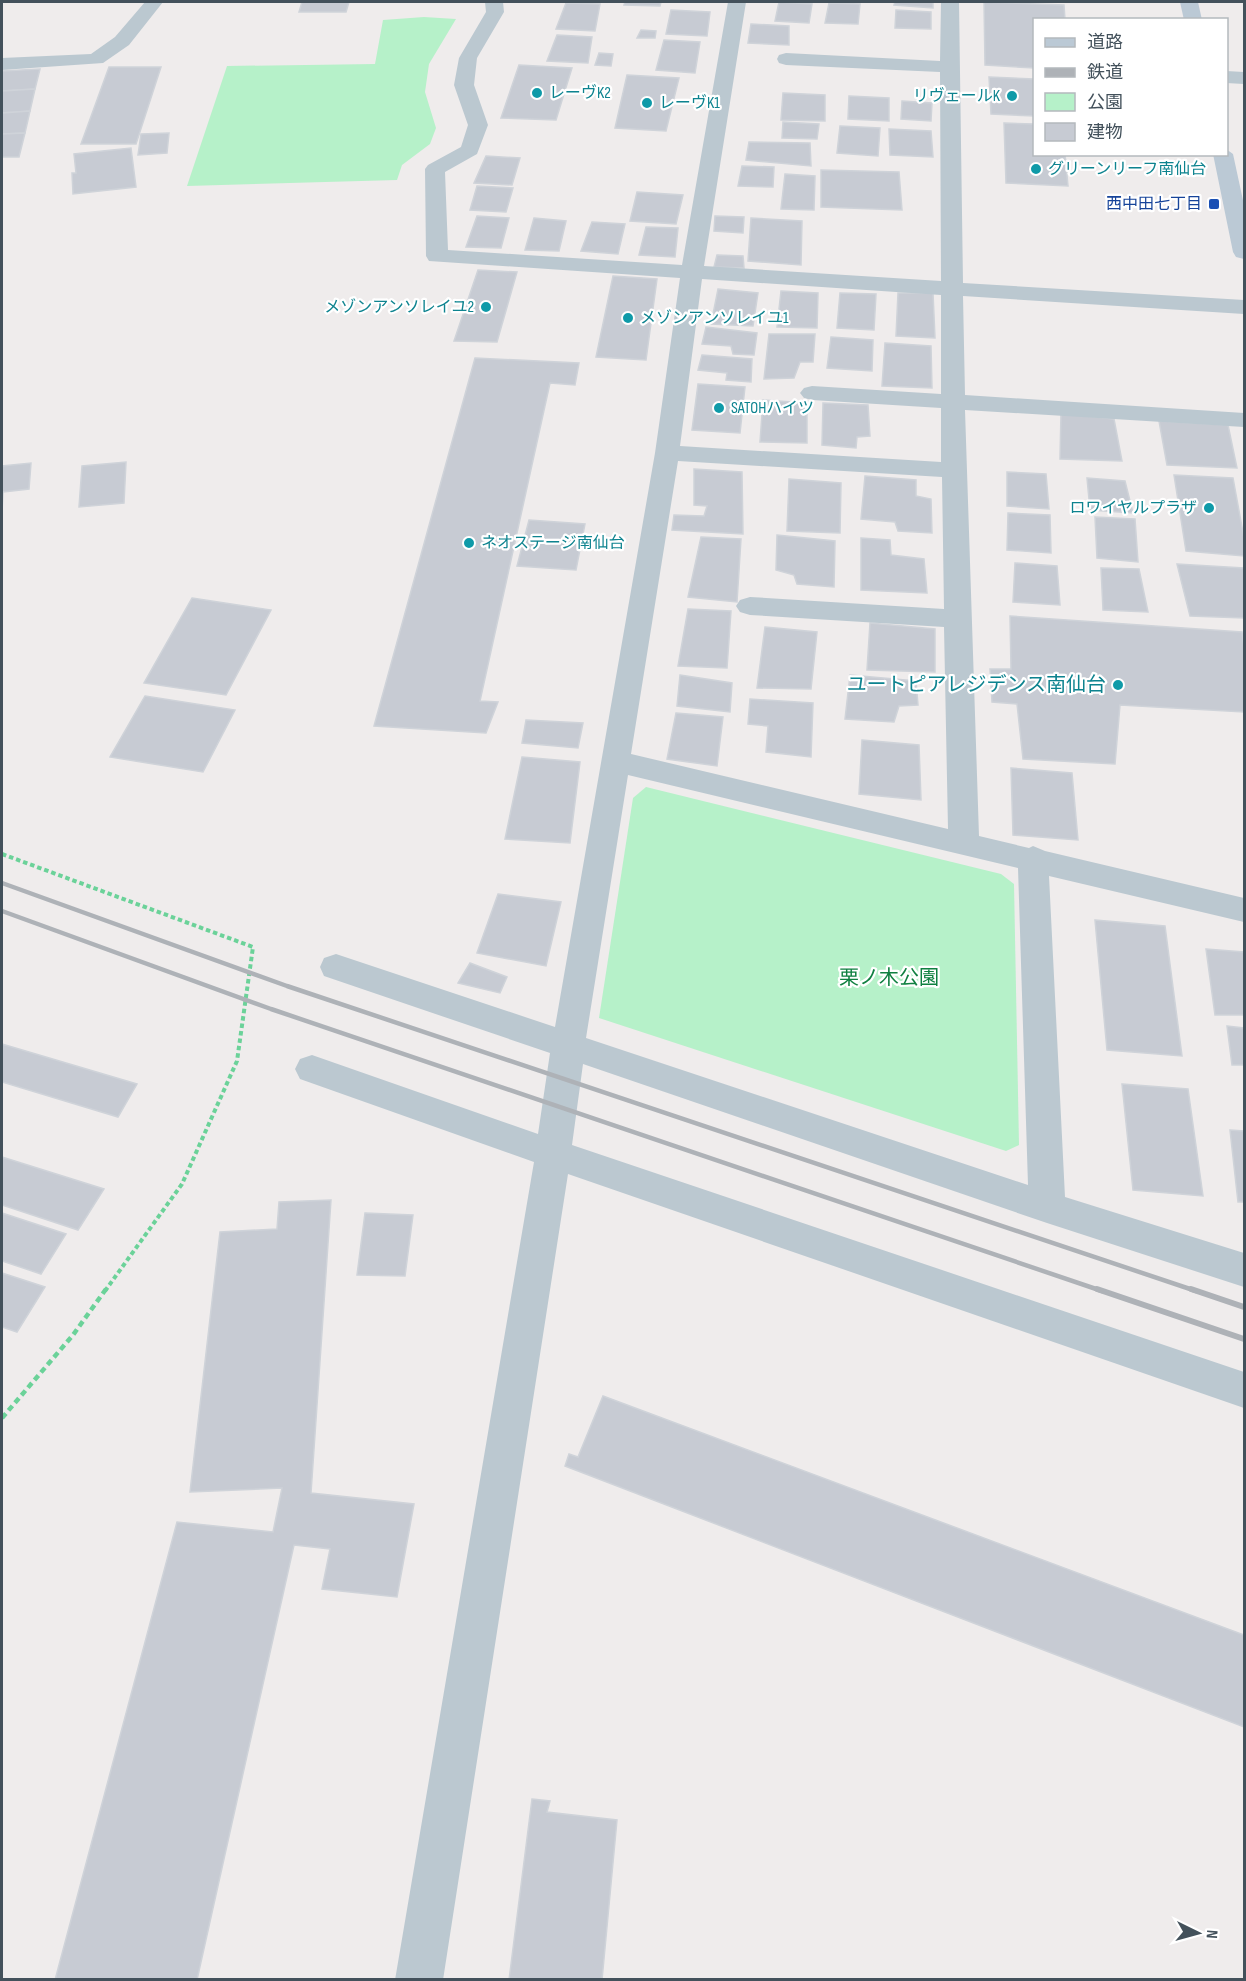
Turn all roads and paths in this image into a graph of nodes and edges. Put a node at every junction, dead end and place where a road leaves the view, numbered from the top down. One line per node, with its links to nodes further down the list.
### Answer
1 (154, 2): 8 (street)
2 (494, 2): 14 (street)
3 (737, 2): 14 (street)
4 (950, 2): 9 (street)
5 (1189, 2): 6 (street)
6 (1193, 18)
7 (786, 59): 9 (street)
8 (2, 64)
9 (949, 67): 15 (street)
10 (1228, 78): 11 (street)
11 (1245, 78)
12 (1223, 156): 13 (street)
13 (1245, 252)
14 (692, 271): 15 (street); 20 (street)
15 (953, 288): 16 (street); 18 (street)
16 (1245, 307)
17 (812, 393): 18 (street)
18 (953, 402): 19 (street); 21 (street)
19 (1245, 420)
20 (667, 453): 21 (street); 24 (street)
21 (954, 470): 23 (street)
22 (750, 606): 23 (street)
23 (958, 619): 25 (street)
24 (615, 761): 25 (street); 30 (street)
25 (964, 843): 27 (street)
26 (2, 854): 36 (path)
27 (1033, 858): 28 (street); 33 (street)
28 (1245, 910)
29 (336, 967): 30 (street)
30 (568, 1047): 32 (street); 33 (street)
31 (312, 1069): 32 (street)
32 (553, 1154): 35 (street); 37 (street)
33 (1047, 1207): 34 (street)
34 (1245, 1270)
35 (1245, 1390)
36 (2, 1418)
37 (419, 1980)

